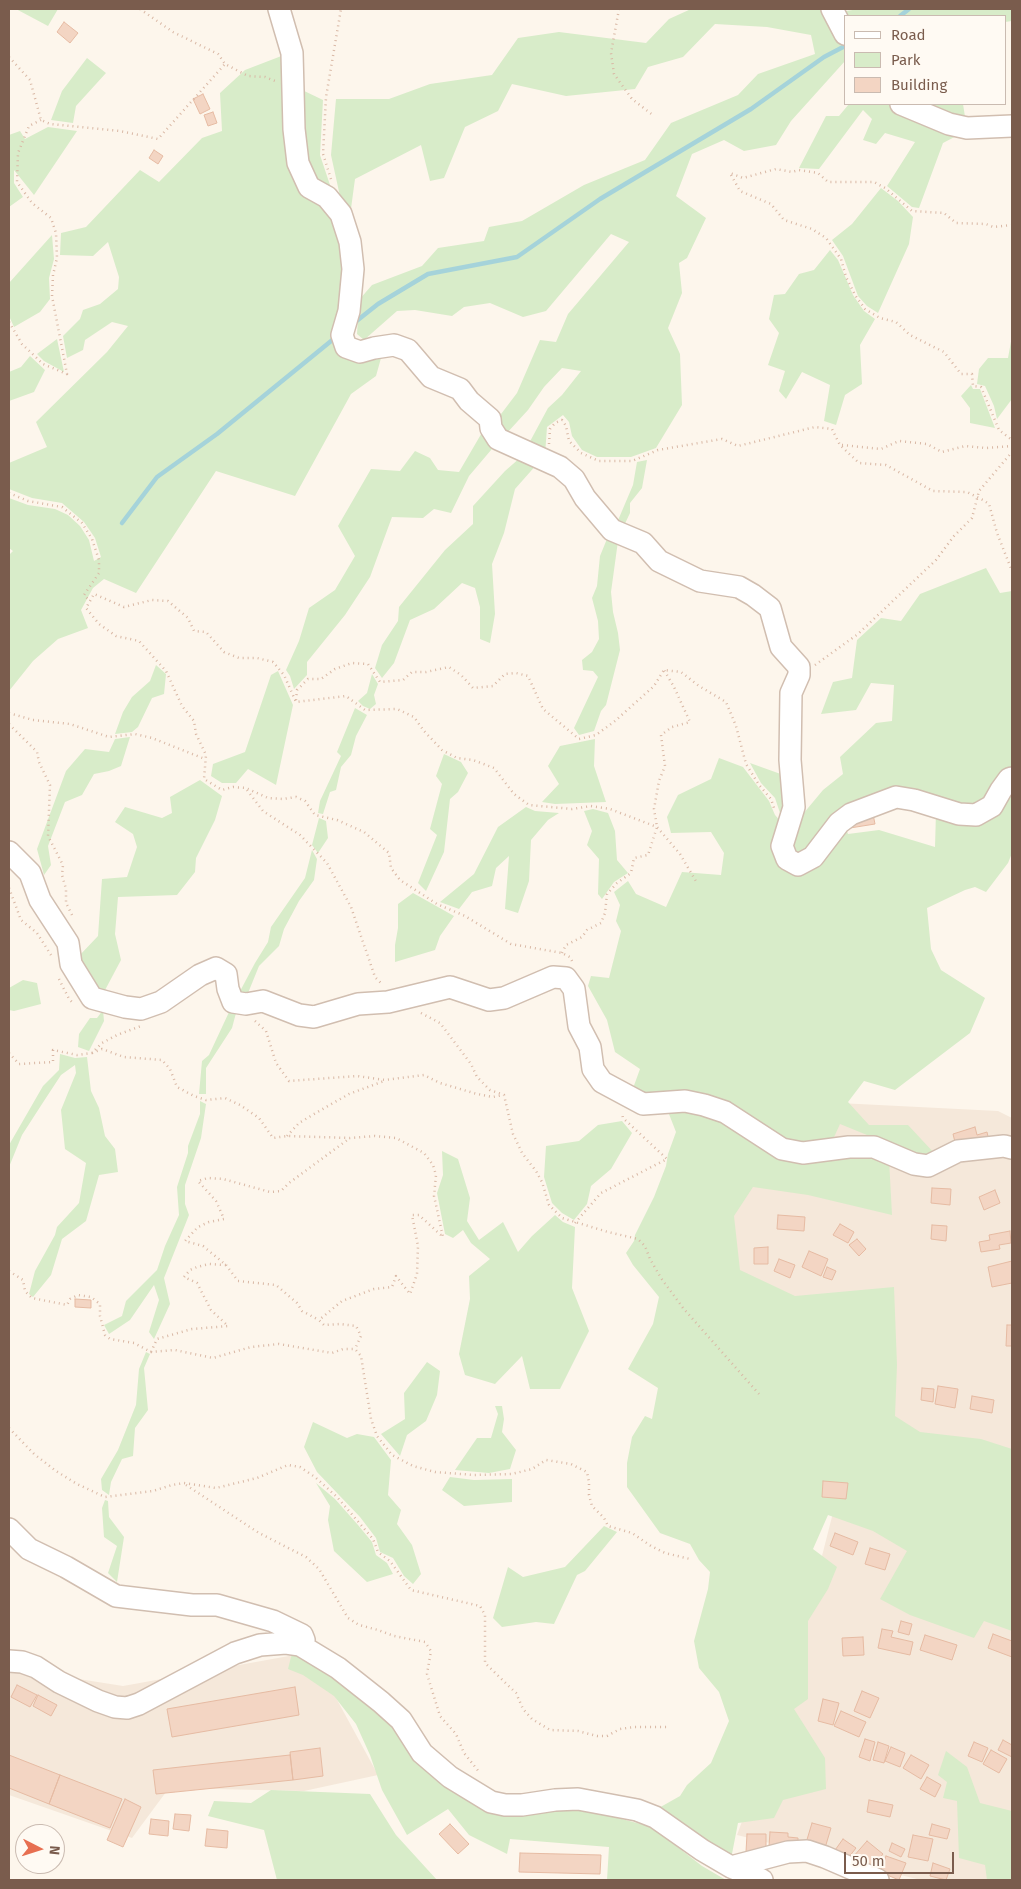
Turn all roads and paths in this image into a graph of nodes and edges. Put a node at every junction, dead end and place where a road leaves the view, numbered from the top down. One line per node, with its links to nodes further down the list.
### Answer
1 (140, 9): 6 (path)
2 (279, 9): 7 (street)
3 (341, 9): 12 (path)
4 (619, 9): 9 (path)
5 (9, 57): 10 (path)
6 (224, 64): 7 (path); 10 (path)
7 (293, 88): 19 (street)
8 (903, 105): 11 (street)
9 (654, 116)
10 (41, 120): 14 (path)
11 (1012, 126)
12 (334, 188)
13 (1012, 226): 15 (path)
14 (9, 322)
15 (1012, 440)
16 (840, 445): 17 (path); 19 (path); 21 (path)
17 (1012, 446)
18 (1012, 452): 21 (path)
19 (550, 462): 25 (street)
20 (9, 493): 23 (path)
21 (978, 497): 22 (path); 25 (path)
22 (1012, 571)
23 (90, 601): 26 (path); 29 (path)
24 (664, 670): 26 (path); 32 (path); 33 (path)
25 (799, 674): 32 (street)
26 (296, 702): 33 (path)
27 (9, 713): 29 (path)
28 (9, 724): 36 (path)
29 (205, 759): 31 (path)
30 (1012, 778): 32 (street)
31 (246, 788): 37 (path); 40 (path)
32 (788, 825)
33 (657, 827): 35 (path); 37 (path)
34 (9, 852): 36 (street)
35 (697, 883)
36 (68, 943): 39 (street)
37 (562, 952): 38 (path)
38 (574, 989): 40 (street); 46 (street)
39 (233, 1002): 40 (street); 44 (path)
40 (410, 1005): 45 (path)
41 (144, 1024): 43 (path)
42 (9, 1053): 43 (path)
43 (92, 1053): 47 (path)
44 (385, 1080): 45 (path); 47 (path)
45 (504, 1094): 50 (path)
46 (623, 1094): 49 (street); 50 (path)
47 (287, 1136): 48 (path)
48 (350, 1138): 51 (path); 53 (path)
49 (1012, 1148)
50 (575, 1223): 56 (path)
51 (226, 1265): 53 (path); 55 (path)
52 (9, 1271): 55 (path)
53 (319, 1320): 54 (path)
54 (355, 1349): 55 (path); 60 (path)
55 (151, 1352)
56 (759, 1394)
57 (9, 1428): 58 (path)
58 (184, 1483): 63 (path); 64 (path)
59 (9, 1529): 61 (street)
60 (690, 1559)
61 (300, 1645): 62 (street); 65 (street)
62 (9, 1661)
63 (668, 1727)
64 (484, 1778)
65 (731, 1867): 66 (street); 67 (street)
66 (762, 1880)
67 (878, 1880)

